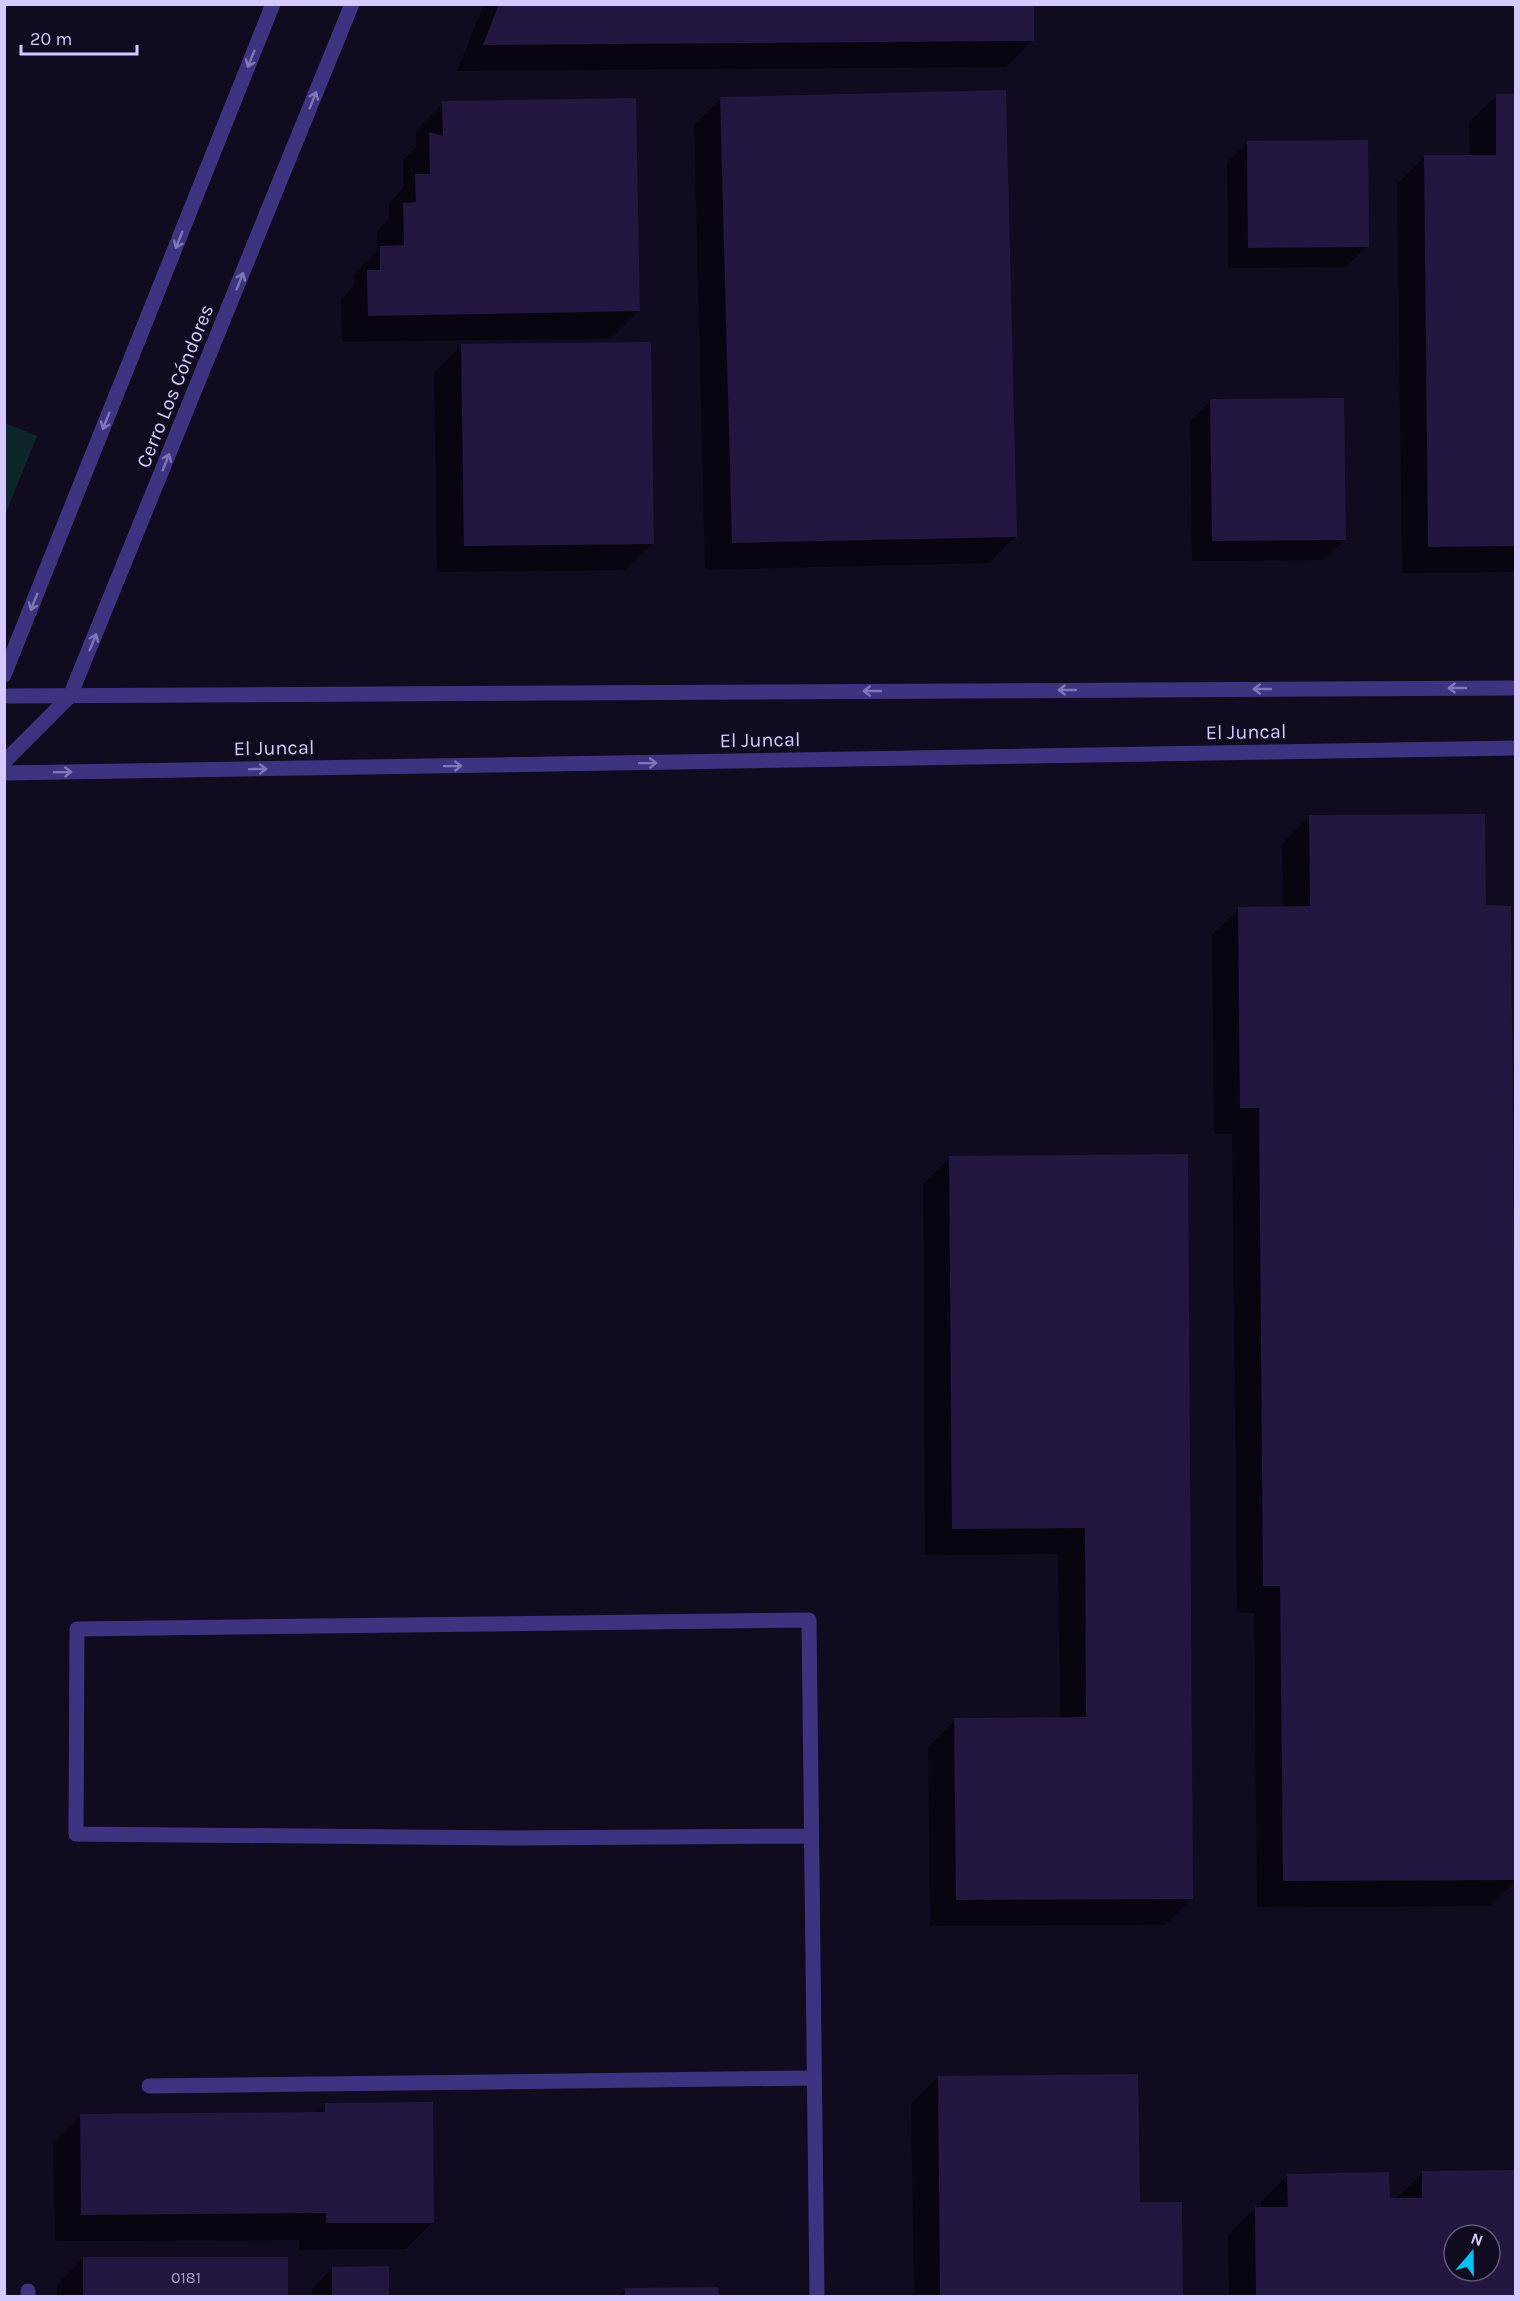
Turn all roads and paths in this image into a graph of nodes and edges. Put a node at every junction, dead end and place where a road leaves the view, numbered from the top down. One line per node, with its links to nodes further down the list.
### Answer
1 (273, 4): 3 (street, one-way to 3)
2 (352, 4): 6 (street, Cerro Los Cóndores, one-way to 2)
3 (4, 675)
4 (1515, 688): 6 (street, one-way to 6)
5 (4, 696): 6 (street)
6 (70, 696): 8 (street, Cerro Los Cóndores)
7 (1515, 748): 9 (street, El Juncal, one-way to 7)
8 (4, 762)
9 (4, 773)
10 (811, 1836): 10 (street); 11 (street)
11 (814, 2078): 12 (street); 13 (street)
12 (149, 2086)
13 (817, 2296)

